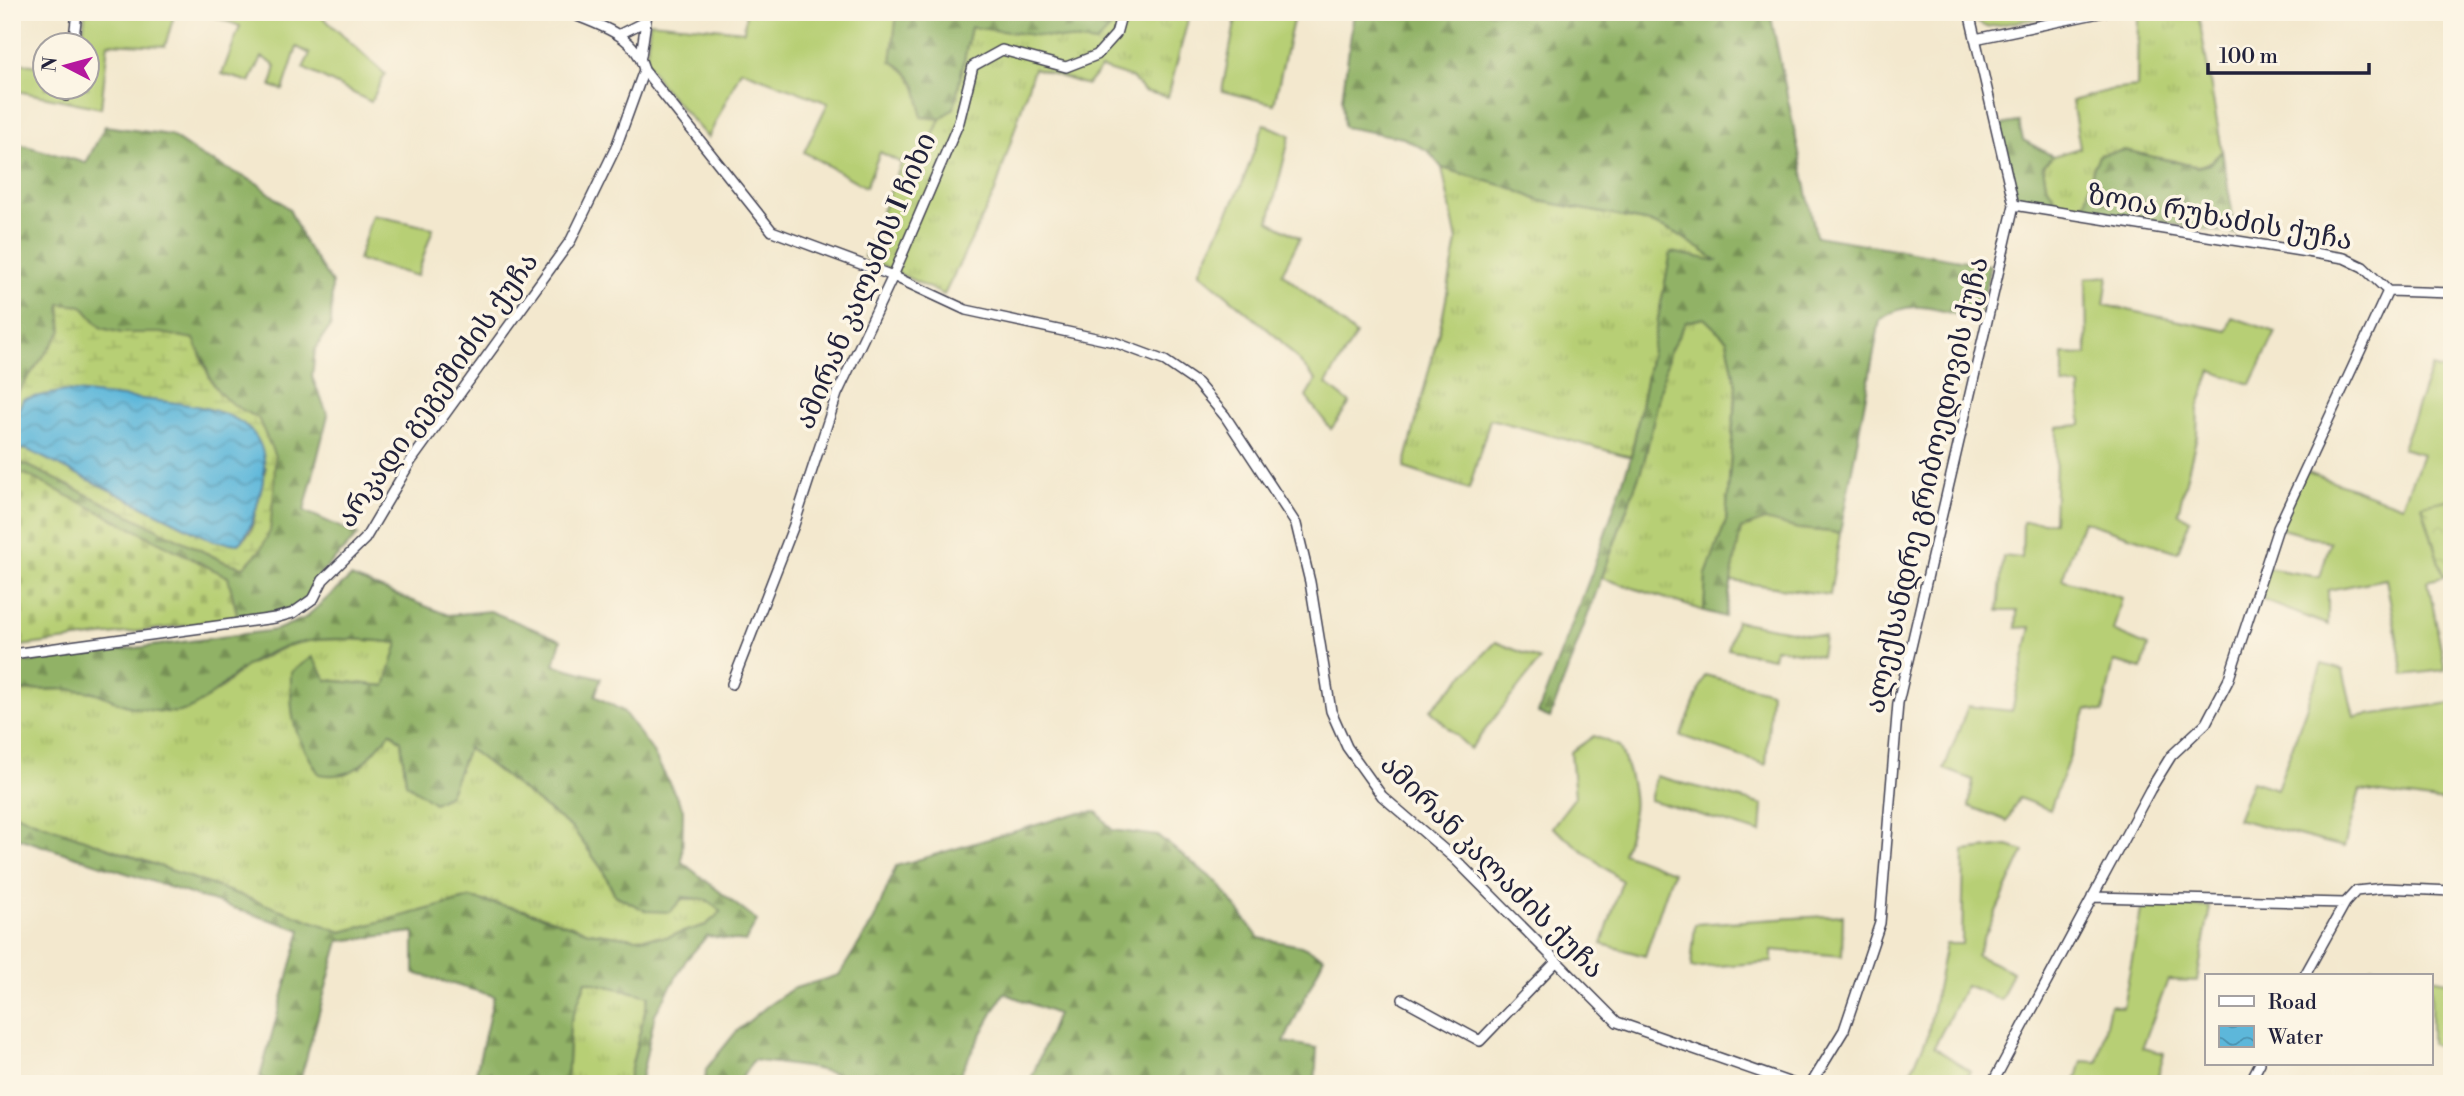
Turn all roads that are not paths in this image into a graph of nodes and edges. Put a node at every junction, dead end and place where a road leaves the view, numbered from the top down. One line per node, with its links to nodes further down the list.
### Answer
1 (77, 12): 7 (street)
2 (567, 12): 8 (street)
3 (1122, 12): 13 (street, ამირან კალაძის I ჩიხი)
4 (1969, 12): 9 (street, ალექსანდრე გრიბოედოვის ქუჩა)
5 (2104, 12): 9 (street)
6 (647, 17): 8 (street); 10 (street)
7 (75, 32)
8 (620, 34): 10 (street)
9 (1975, 39): 12 (street, ალექსანდრე გრიბოედოვის ქუჩა)
10 (640, 56): 11 (street, ამირან კალაძის ქუჩა)
11 (643, 70): 13 (street, ამირან კალაძის ქუჩა); 16 (street, არკადი გეგეშიძის ქუჩა)
12 (2014, 205): 14 (street, ზოია რუხაძის ქუჩა); 26 (street, ალექსანდრე გრიბოედოვის ქუჩა)
13 (893, 276): 17 (street, ამირან კალაძის I ჩიხი); 21 (street, ამირან კალაძის ქუჩა)
14 (2388, 292): 15 (street); 19 (street)
15 (2452, 293)
16 (12, 654)
17 (732, 684)
18 (2452, 891): 20 (street)
19 (2092, 897): 20 (street); 27 (street)
20 (2345, 903): 22 (street)
21 (1555, 963): 23 (street); 25 (street, ამირან კალაძის ქუჩა)
22 (2306, 974)
23 (1403, 999)
24 (2259, 1064): 28 (street)
25 (1794, 1084)
26 (1811, 1084)
27 (1992, 1084)
28 (2249, 1084)

